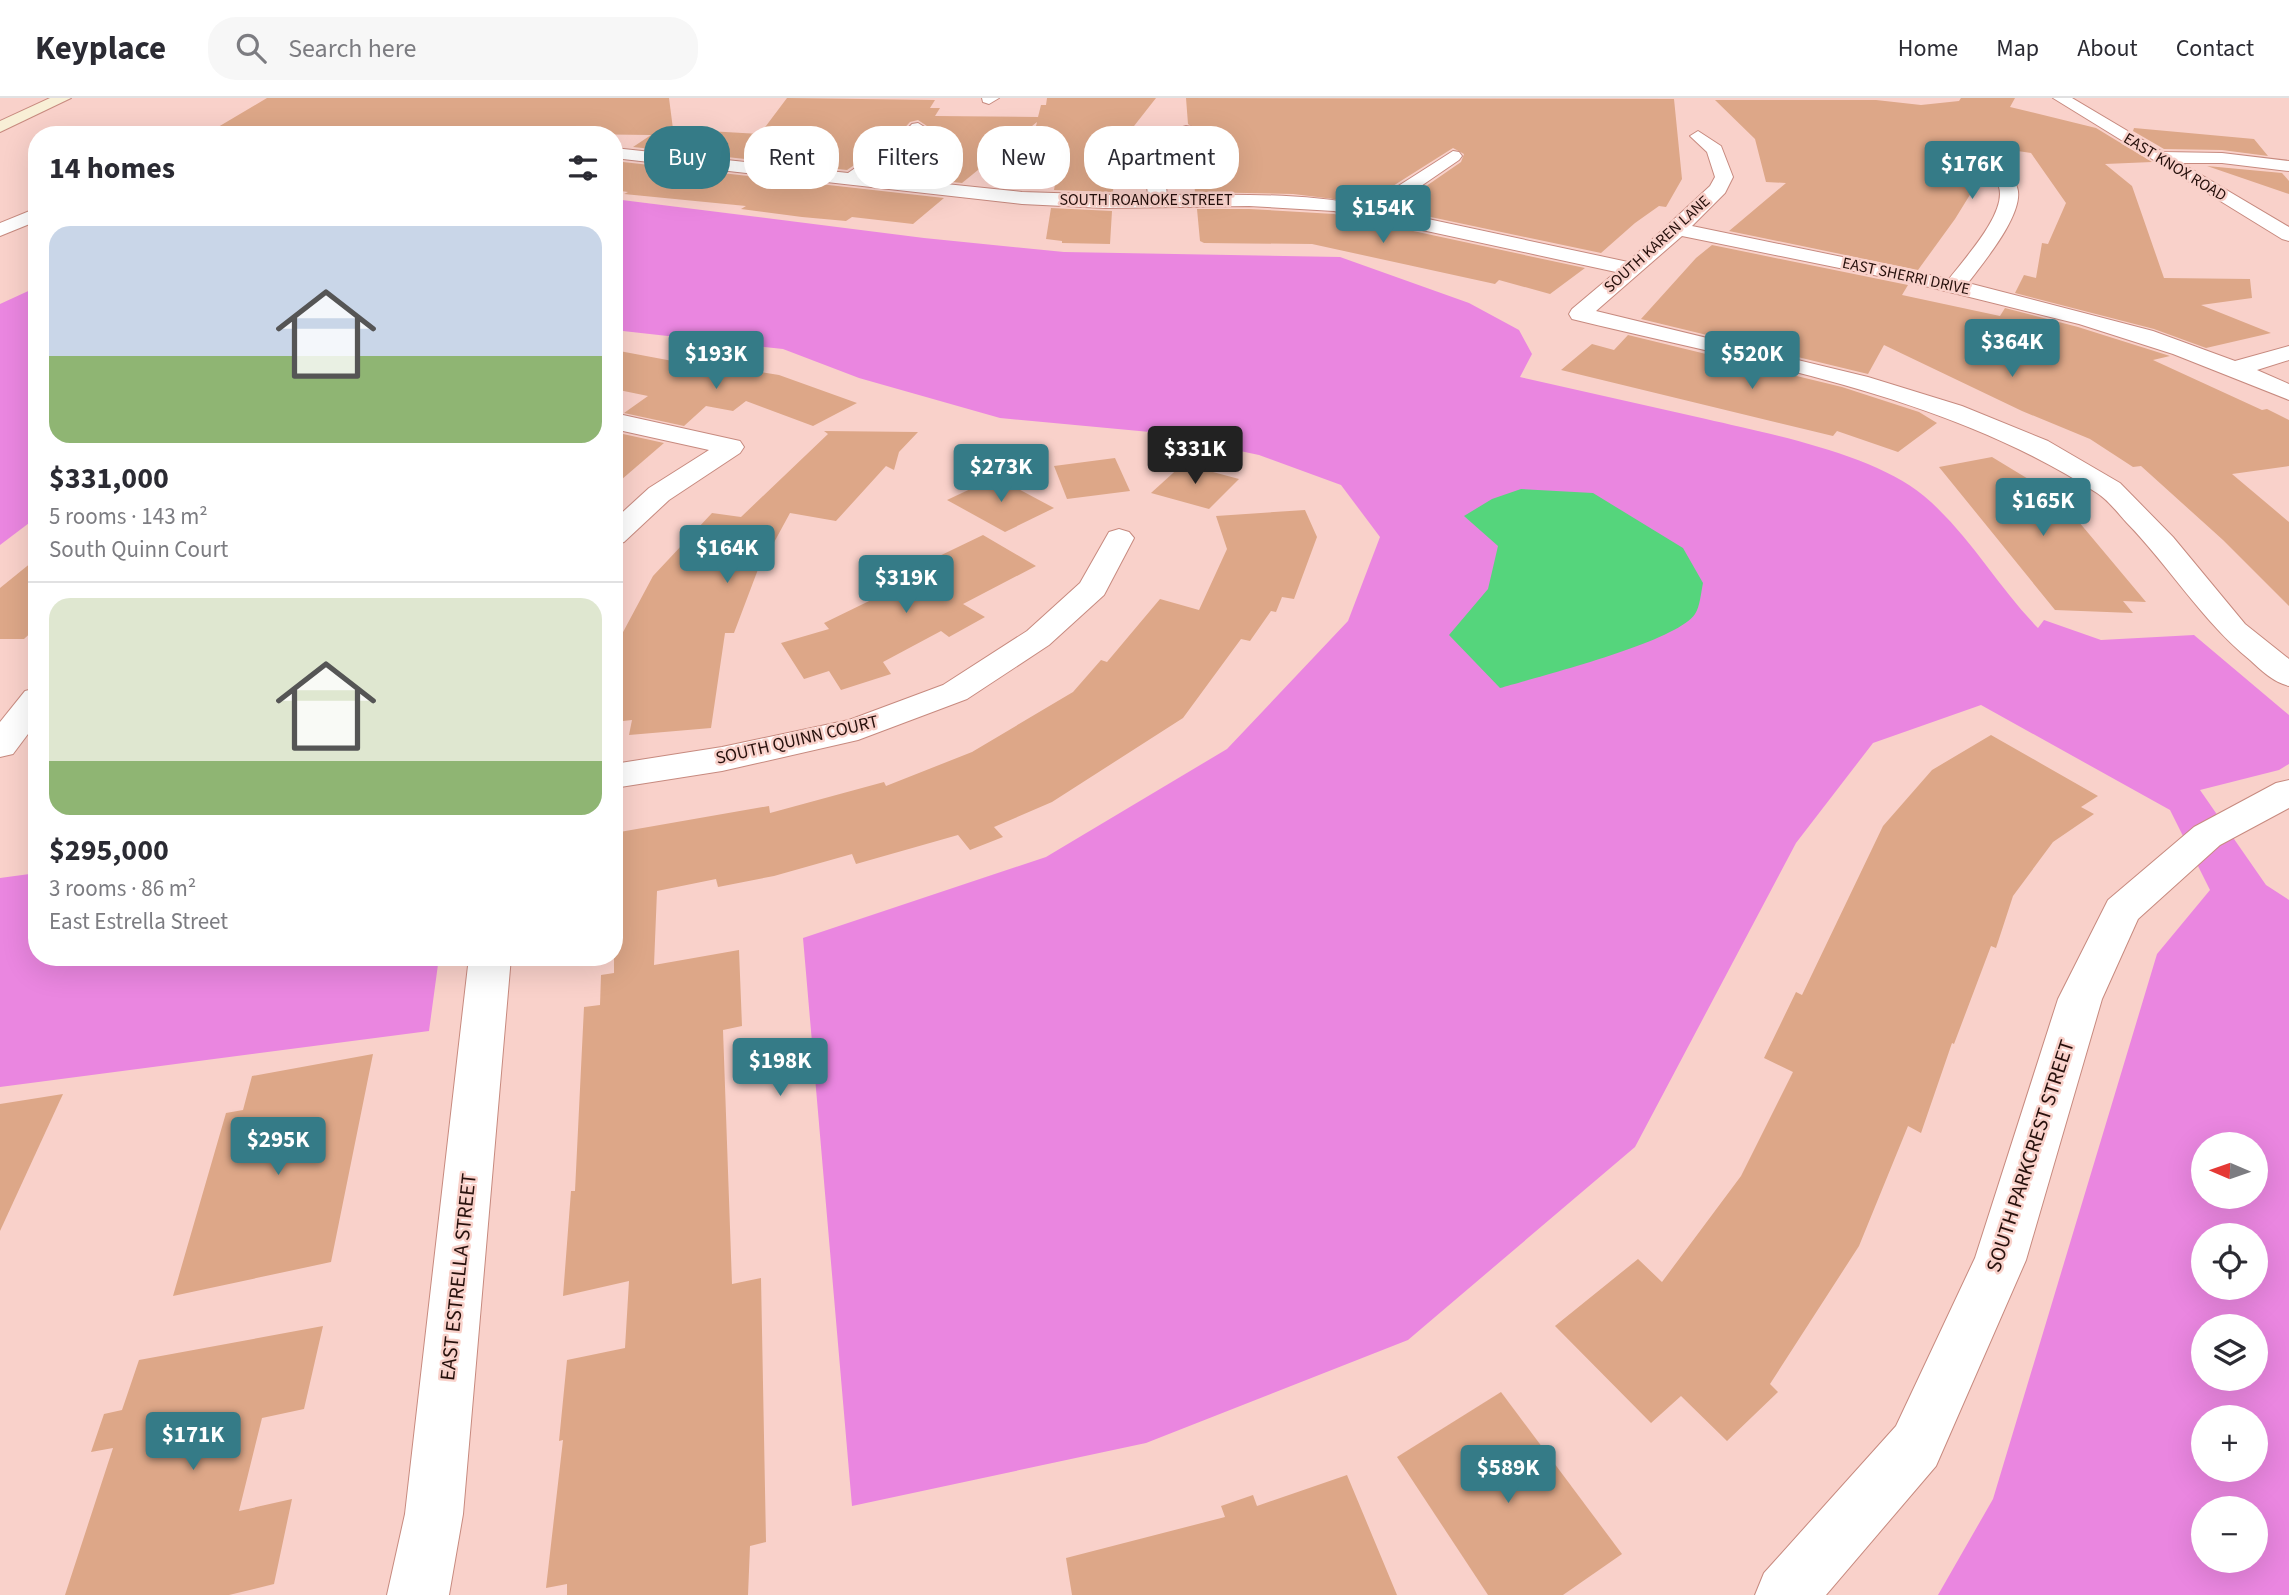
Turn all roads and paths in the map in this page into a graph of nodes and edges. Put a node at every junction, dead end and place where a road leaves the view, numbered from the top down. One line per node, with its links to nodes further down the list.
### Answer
1 (26, 98): 4 (main road)
2 (63, 98): 5 (main road)
3 (2061, 98): 9 (street, EAST KNOX ROAD)
4 (0, 110)
5 (0, 127)
6 (1698, 136): 19 (street, SOUTH KAREN LANE)
7 (623, 154): 12 (street, SOUTH ROANOKE STREET)
8 (1453, 156): 17 (street)
9 (2159, 157): 11 (street); 21 (street, EAST KNOX ROAD)
10 (1987, 161): 23 (street)
11 (2289, 166)
12 (851, 180): 14 (street, SOUTH ROANOKE STREET)
13 (1157, 189): 14 (street)
14 (1158, 201): 17 (street, SOUTH ROANOKE STREET)
15 (12, 205): 16 (street)
16 (28, 205)
17 (1373, 211): 22 (street, SOUTH ROANOKE STREET)
18 (28, 218): 20 (street)
19 (1678, 229): 22 (street, SOUTH KAREN LANE); 23 (street, EAST SHERRI DRIVE)
20 (0, 230)
21 (2289, 235)
22 (1632, 269): 30 (street, SOUTH KAREN LANE)
23 (1955, 286): 25 (street, EAST SHERRI DRIVE)
24 (2289, 353): 25 (street)
25 (2234, 369): 26 (street, EAST SHERRI DRIVE)
26 (2289, 393)
27 (623, 423): 28 (street)
28 (623, 528)
29 (1119, 538): 33 (street, SOUTH QUINN COURT)
30 (2289, 676)
31 (28, 710): 32 (street)
32 (0, 746)
33 (623, 775)
34 (2289, 792): 37 (street, SOUTH PARKCREST STREET)
35 (489, 966): 36 (street, EAST ESTRELLA STREET)
36 (418, 1595)
37 (1786, 1595)

